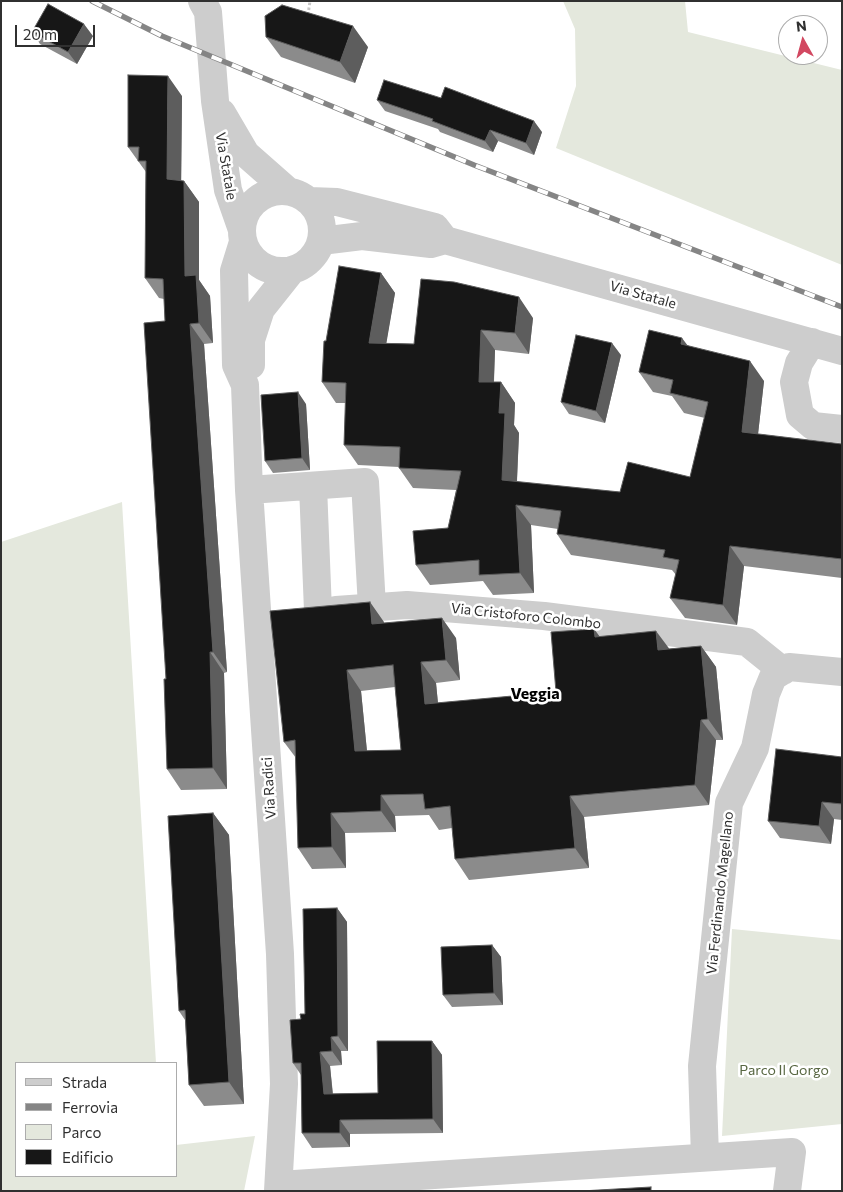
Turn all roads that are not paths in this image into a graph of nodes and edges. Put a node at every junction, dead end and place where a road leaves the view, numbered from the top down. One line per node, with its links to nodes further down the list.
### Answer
1 (207, 5): 2 (street, Via Statale)
2 (215, 102): 3 (street, Via Statale); 4 (street, Via Statale)
3 (298, 196): 4 (street, Via Statale); 5 (street, Via Statale); 6 (street, Via Statale)
4 (242, 236): 7 (street, Via Statale); 10 (street)
5 (445, 240): 6 (street, Via Statale); 8 (street, Via Statale)
6 (321, 241): 7 (street)
7 (292, 270): 10 (street)
8 (812, 342): 9 (street, Via Statale); 11 (street)
9 (842, 351)
10 (245, 385): 13 (street, Via Radici)
11 (842, 429)
12 (313, 486): 13 (street); 14 (street); 15 (street)
13 (249, 490): 16 (street, Via Radici)
14 (372, 607): 15 (street, Via Cristoforo Colombo); 17 (street, Via Cristoforo Colombo)
15 (318, 611): 16 (street, Via Cristoforo Colombo)
16 (276, 615): 20 (street, Via Radici)
17 (783, 671): 18 (street); 19 (street, Via Ferdinando Magellano)
18 (842, 672)
19 (705, 1157): 20 (street); 21 (street)
20 (279, 1188)
21 (787, 1191)

